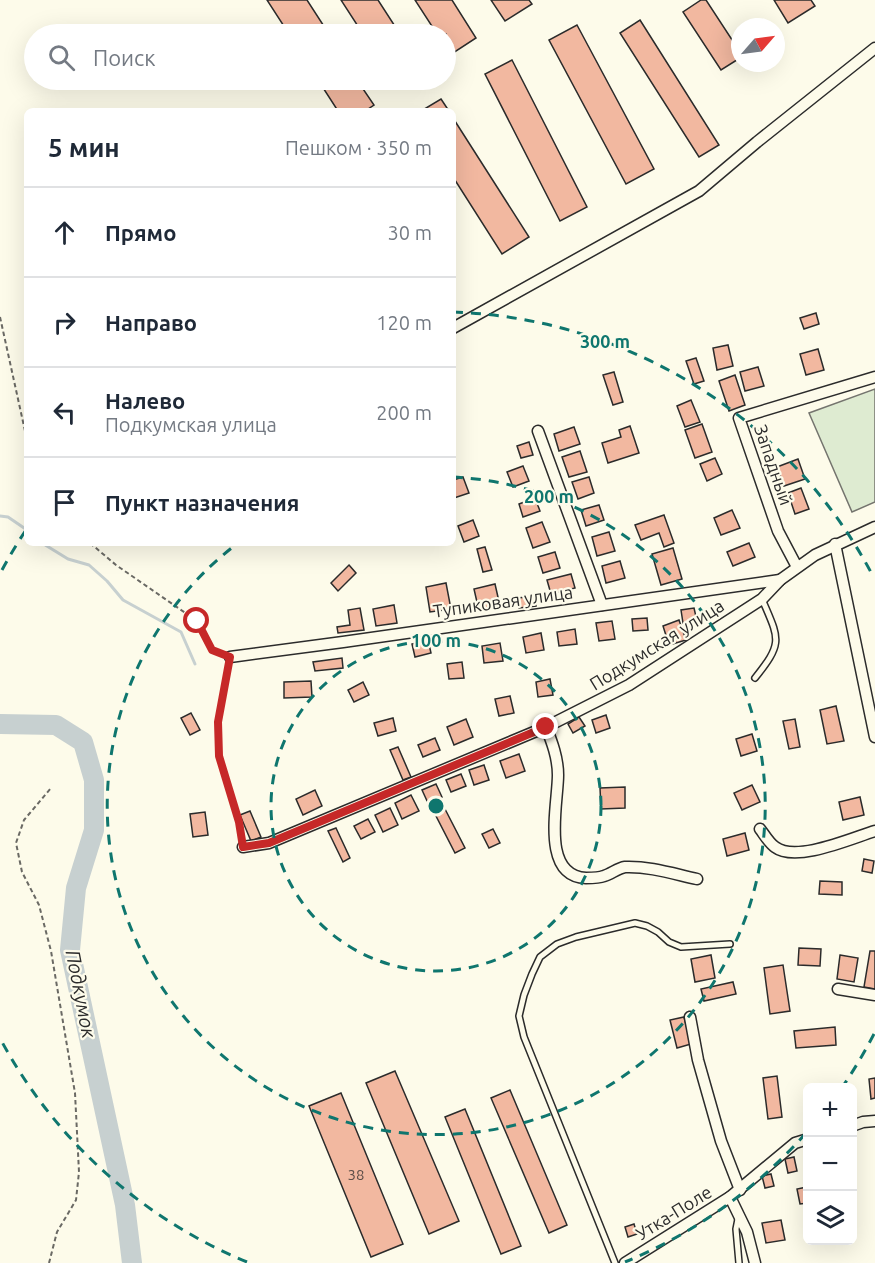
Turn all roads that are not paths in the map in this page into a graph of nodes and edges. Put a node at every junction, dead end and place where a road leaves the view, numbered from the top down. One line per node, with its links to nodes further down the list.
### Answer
1 (875, 48): 2 (street)
2 (456, 326)
3 (875, 377): 7 (street, Западный)
4 (538, 431): 10 (street)
5 (875, 527): 6 (street, Подкумская улица)
6 (835, 544): 7 (street, Подкумская улица); 14 (street)
7 (797, 567): 8 (street, Подкумская улица)
8 (780, 580): 9 (street, Подкумская улица); 10 (street, Тупиковая улица)
9 (762, 599): 12 (lane); 13 (street, Подкумская улица)
10 (602, 605): 11 (street, Тупиковая улица)
11 (230, 657)
12 (755, 678)
13 (546, 727): 17 (street, Подкумская улица); 18 (street)
14 (875, 737)
15 (760, 829): 16 (street)
16 (875, 831)
17 (243, 847)
18 (697, 879)
19 (730, 944): 29 (lane)
20 (838, 989): 21 (street)
21 (875, 995)
22 (690, 1017): 26 (street)
23 (875, 1121): 24 (street)
24 (857, 1124)
25 (803, 1140): 26 (street, Утка-Поле)
26 (740, 1190): 27 (street, Утка-Поле)
27 (730, 1197): 28 (street); 30 (street, Утка-Поле)
28 (740, 1214): 31 (lane); 32 (street)
29 (615, 1263)
30 (625, 1263)
31 (739, 1263)
32 (755, 1263)

